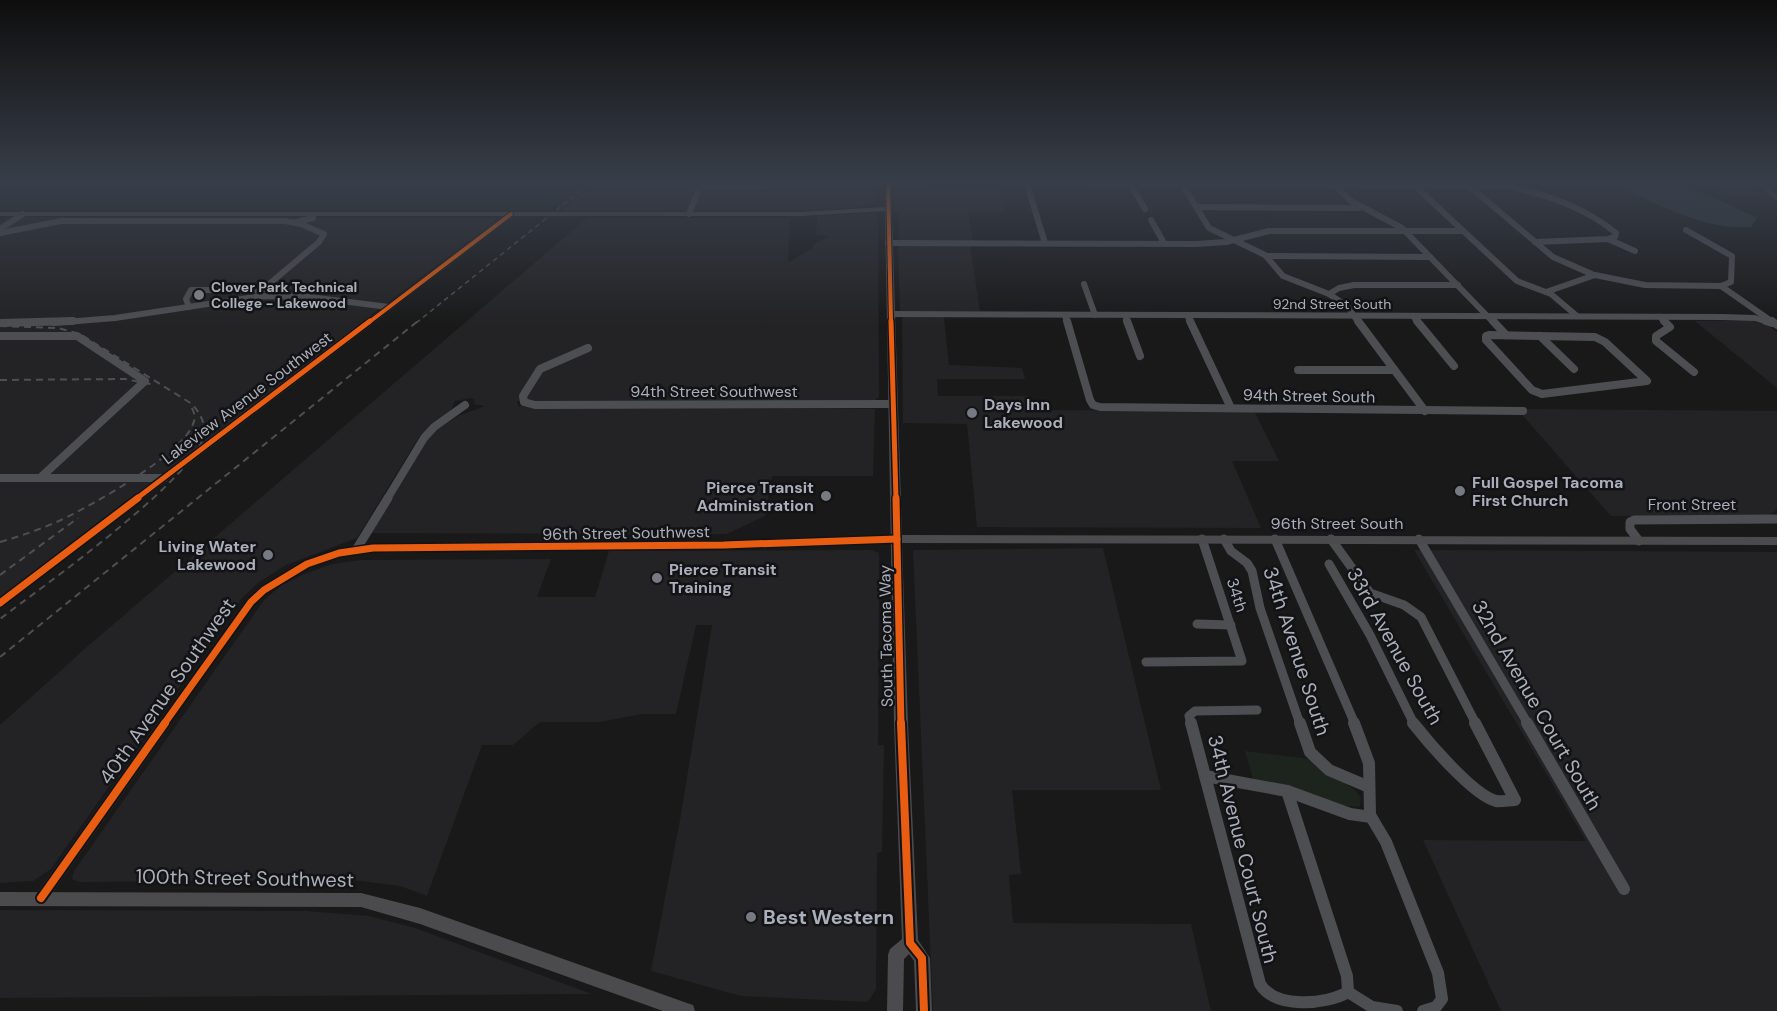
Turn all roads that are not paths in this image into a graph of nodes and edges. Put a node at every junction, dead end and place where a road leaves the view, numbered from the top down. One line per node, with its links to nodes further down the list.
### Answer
1 (319, 231): 28 (street)
2 (488, 231): 29 (street, Lakeview Avenue Southwest)
3 (888, 231): 16 (main road, South Tacoma Way)
4 (1041, 231): 17 (street)
5 (1157, 231): 18 (street)
6 (1216, 231): 14 (street)
7 (1268, 231): 14 (street)
8 (1405, 231): 21 (street)
9 (1463, 231): 26 (street)
10 (1522, 231): 15 (street)
11 (1614, 231): 13 (street)
12 (1688, 231): 25 (street)
13 (1608, 239): 15 (street); 19 (street)
14 (1234, 240): 18 (street); 20 (street)
15 (1535, 242): 22 (street)
16 (888, 243): 17 (street); 30 (main road, South Tacoma Way)
17 (1045, 243): 18 (street)
18 (1164, 243)
19 (1635, 251)
20 (1266, 256): 21 (street); 27 (street)
21 (1430, 257): 24 (street)
22 (1595, 275): 25 (street); 26 (street)
23 (1084, 284): 32 (street)
24 (1458, 285): 27 (street); 37 (street)
25 (1721, 286): 41 (street)
26 (1546, 292): 38 (street)
27 (1329, 294): 35 (street)
28 (189, 307): 29 (street); 40 (street)
29 (389, 307): 61 (street, Lakeview Avenue Southwest)
30 (891, 314): 31 (street, 92nd Street South); 54 (main road, South Tacoma Way)
31 (1065, 315): 32 (street, 92nd Street South); 56 (street, 94th Street South)
32 (1095, 315): 33 (street, 92nd Street South)
33 (1125, 315): 34 (street, 92nd Street South); 46 (street)
34 (1187, 315): 35 (street, 92nd Street South); 56 (street)
35 (1353, 316): 36 (street, 92nd Street South); 50 (street)
36 (1413, 316): 37 (street, 92nd Street South); 47 (street)
37 (1487, 316): 38 (street, 92nd Street South); 42 (street)
38 (1577, 316): 39 (street, 92nd Street South)
39 (1660, 317): 41 (street, 92nd Street South); 51 (street)
40 (0, 323)
41 (1774, 324)
42 (1506, 335): 44 (street); 53 (street)
43 (0, 336): 60 (street)
44 (1540, 336): 48 (street); 52 (street)
45 (588, 348): 54 (street, 94th Street Southwest)
46 (1140, 356)
47 (1454, 366)
48 (1574, 369)
49 (1298, 370): 50 (street)
50 (1394, 370): 57 (street)
51 (1694, 372)
52 (1645, 382): 53 (street)
53 (1540, 393)
54 (893, 404): 63 (main road, South Tacoma Way)
55 (465, 405): 71 (street)
56 (1231, 408): 57 (street, 94th Street South)
57 (1425, 411): 58 (street, 94th Street South)
58 (1523, 411)
59 (0, 478): 60 (street)
60 (40, 478): 61 (street)
61 (164, 478): 73 (street, Lakeview Avenue Southwest)
62 (1777, 519): 69 (street, Front Street)
63 (897, 539): 64 (main road, 96th Street South); 71 (street, 96th Street Southwest); 85 (main road, South Tacoma Way)
64 (1202, 539): 65 (main road, 96th Street South); 75 (street, 34th)
65 (1224, 539): 66 (main road, 96th Street South); 79 (street, 34th Avenue South)
66 (1275, 539): 67 (main road, 96th Street South); 79 (street)
67 (1331, 539): 68 (main road, 96th Street South); 72 (street, 33rd Avenue South)
68 (1419, 539): 69 (main road, 96th Street South); 82 (street, 32nd Avenue Court South)
69 (1639, 541): 70 (main road, 96th Street South)
70 (1777, 541)
71 (356, 550): 83 (street, 40th Avenue Southwest)
72 (1329, 564)
73 (0, 603)
74 (1197, 624): 75 (street)
75 (1231, 625): 76 (street, 34th)
76 (1146, 662)
77 (1257, 710): 78 (street, 34th Avenue Court South)
78 (1204, 776): 80 (street); 86 (street, 34th Avenue Court South)
79 (1369, 787): 81 (street)
80 (1287, 792): 81 (street); 86 (street)
81 (1371, 817): 91 (street)
82 (1624, 889)
83 (41, 898): 84 (main road, 100th Street Southwest); 87 (main road, 100th Street Southwest)
84 (0, 899)
85 (910, 943): 88 (main road); 89 (main road, South Tacoma Way)
86 (1348, 992): 90 (street)
87 (687, 1011)
88 (895, 1011)
89 (924, 1011)
90 (1397, 1011)
91 (1423, 1011)

